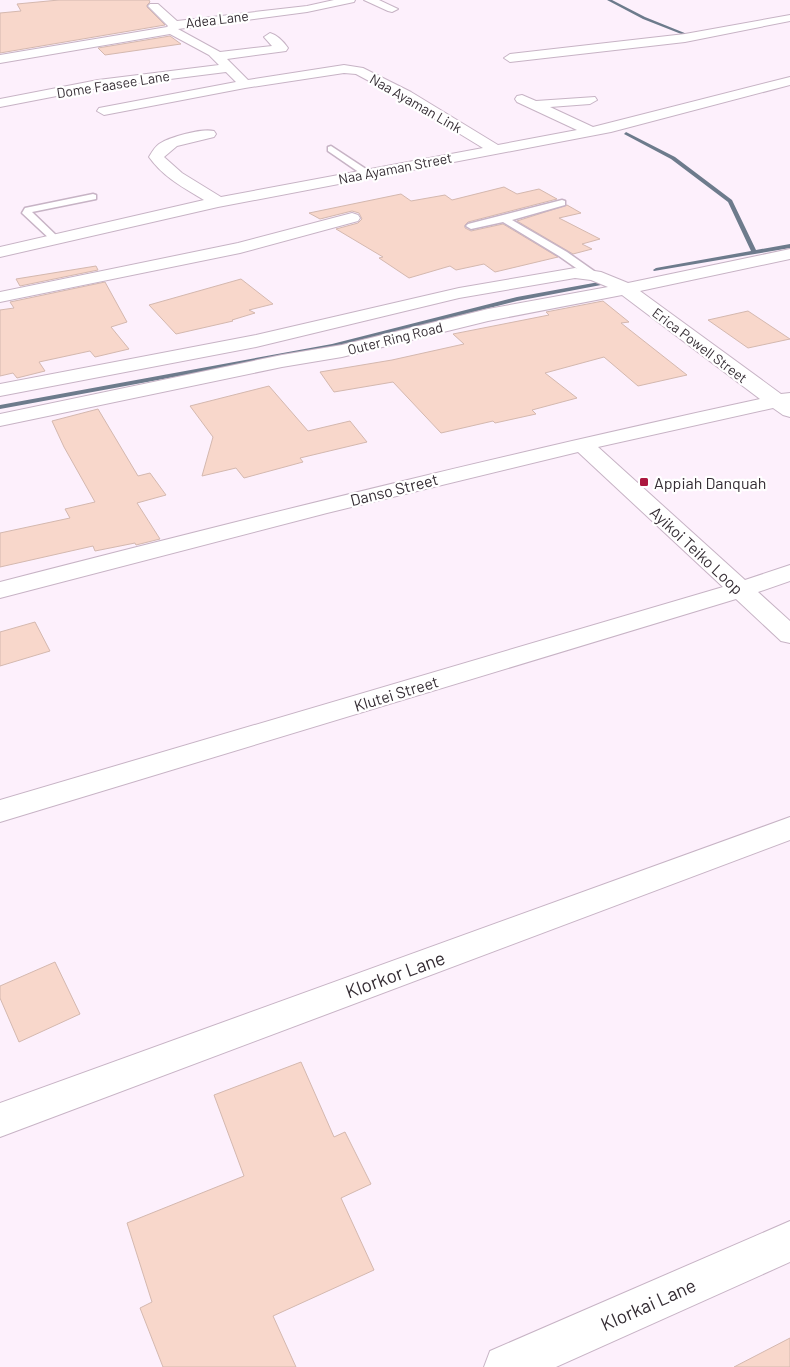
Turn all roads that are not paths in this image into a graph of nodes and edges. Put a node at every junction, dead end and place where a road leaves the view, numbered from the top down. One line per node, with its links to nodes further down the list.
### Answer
1 (350, 0): 6 (street, Adea Lane)
2 (369, 0): 5 (street)
3 (243, 2): 6 (street)
4 (154, 6): 9 (street)
5 (392, 9)
6 (255, 15): 9 (street, Adea Lane)
7 (790, 18): 11 (street)
8 (672, 26): 11 (street)
9 (173, 28): 12 (street); 14 (street, Adea Lane)
10 (270, 37): 12 (street)
11 (693, 37): 13 (street)
12 (219, 56): 15 (street)
13 (510, 58)
14 (0, 59)
15 (227, 68): 17 (street); 19 (street, Dome Faasee Lane)
16 (790, 81): 21 (street, Naa Ayaman Street)
17 (245, 84): 20 (street, Naa Ayaman Link); 24 (street, Naa Ayaman Link)
18 (590, 100): 21 (street)
19 (0, 103)
20 (104, 111)
21 (592, 132): 24 (street, Naa Ayaman Street)
22 (209, 134): 27 (street)
23 (332, 149): 25 (lane)
24 (495, 149): 25 (street, Naa Ayaman Street)
25 (366, 173): 27 (street, Naa Ayaman Street)
26 (93, 197): 32 (lane)
27 (218, 202): 32 (street, Naa Ayaman Street)
28 (562, 203): 30 (lane)
29 (352, 218): 37 (street)
30 (504, 219): 31 (lane); 35 (lane)
31 (471, 226)
32 (55, 239): 33 (street, Naa Ayaman Street)
33 (0, 252)
34 (790, 254): 36 (street, Outer Ring Road)
35 (590, 273): 36 (street, Erica Powell Street); 38 (street)
36 (617, 284): 39 (street, Erica Powell Street); 40 (street, Outer Ring Road)
37 (0, 297)
38 (0, 390)
39 (786, 404): 41 (street, Danso Street)
40 (0, 420)
41 (582, 444): 43 (street, Danso Street); 44 (street, Ayikoi Teiko Loop)
42 (790, 572): 44 (street, Klutei Street)
43 (0, 590)
44 (741, 590): 45 (street, Ayikoi Teiko Loop); 46 (street, Klutei Street)
45 (790, 635)
46 (0, 811)
47 (790, 828): 48 (street, Klorkor Lane)
48 (0, 1120)
49 (789, 1244): 50 (street, Klorkai Lane)
50 (506, 1367)

